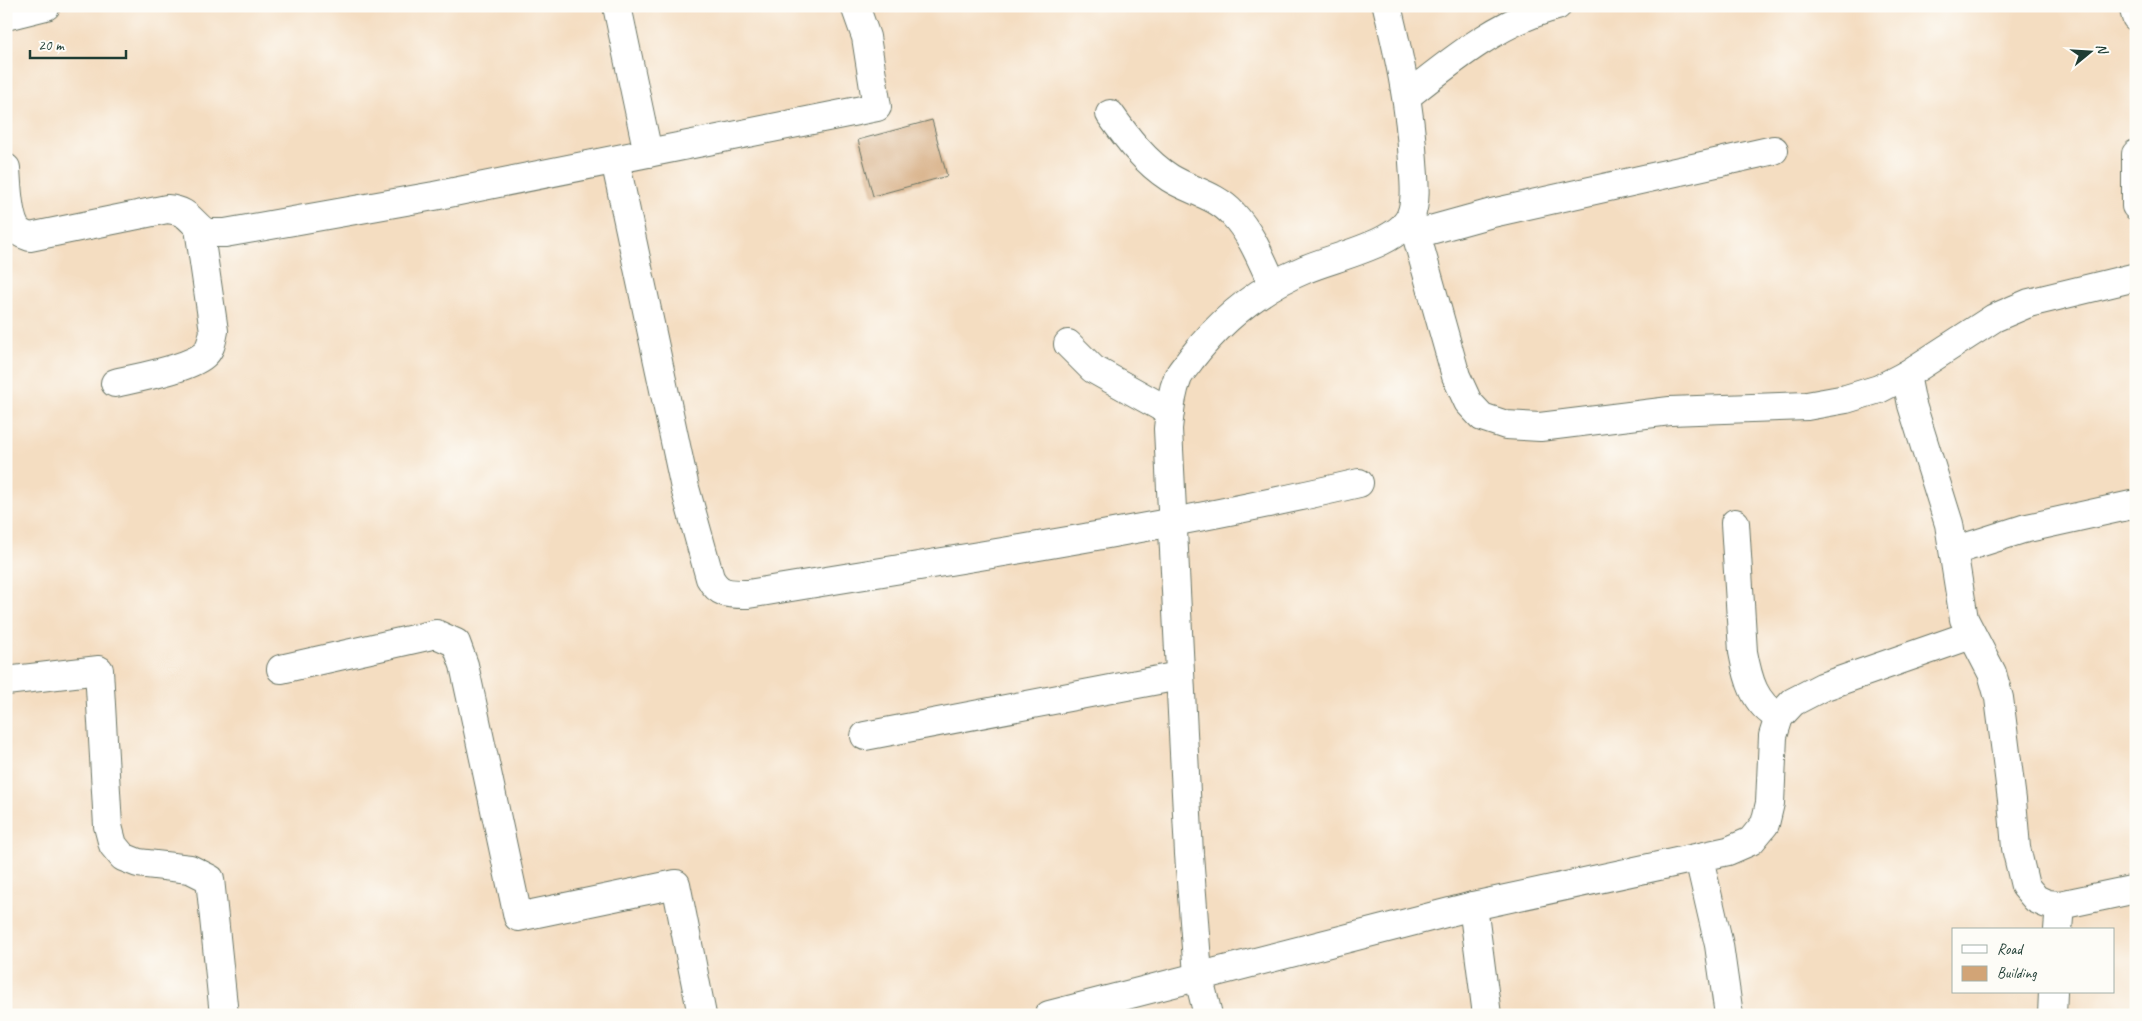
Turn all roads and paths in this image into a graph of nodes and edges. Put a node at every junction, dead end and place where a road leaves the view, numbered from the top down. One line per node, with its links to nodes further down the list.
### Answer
1 (46, 6): 7 (street)
2 (617, 6): 12 (street)
3 (854, 6): 12 (street)
4 (1387, 6): 9 (street)
5 (1557, 6): 9 (street)
6 (2133, 6): 8 (street)
7 (6, 16)
8 (2136, 17)
9 (1407, 96): 17 (street)
10 (1110, 114): 20 (street)
11 (1774, 150): 17 (street)
12 (648, 153): 14 (street)
13 (2136, 154): 16 (street)
14 (614, 160): 18 (street); 27 (street)
15 (6, 168): 18 (street)
16 (2136, 206)
17 (1413, 225): 20 (street); 22 (street)
18 (199, 228): 23 (street)
19 (2136, 277): 22 (street)
20 (1273, 285): 24 (street)
21 (1068, 344): 24 (street)
22 (1906, 375): 29 (street)
23 (115, 383)
24 (1170, 412): 27 (street)
25 (1359, 483): 27 (street)
26 (2136, 504): 29 (street)
27 (1173, 523): 32 (street)
28 (1735, 523): 34 (street)
29 (1954, 551): 30 (street)
30 (1971, 635): 34 (street); 39 (street)
31 (281, 669): 43 (street)
32 (1179, 676): 35 (street); 40 (street)
33 (6, 681): 42 (street)
34 (1779, 717): 36 (street)
35 (865, 736)
36 (1699, 858): 38 (street); 47 (street)
37 (2136, 889): 39 (street)
38 (1473, 906): 40 (street); 46 (street)
39 (2059, 917)
40 (1198, 975): 44 (street); 45 (street)
41 (2053, 994): 48 (street)
42 (224, 1015)
43 (702, 1015)
44 (1049, 1015)
45 (1208, 1015)
46 (1487, 1015)
47 (1729, 1015)
48 (2052, 1015)

